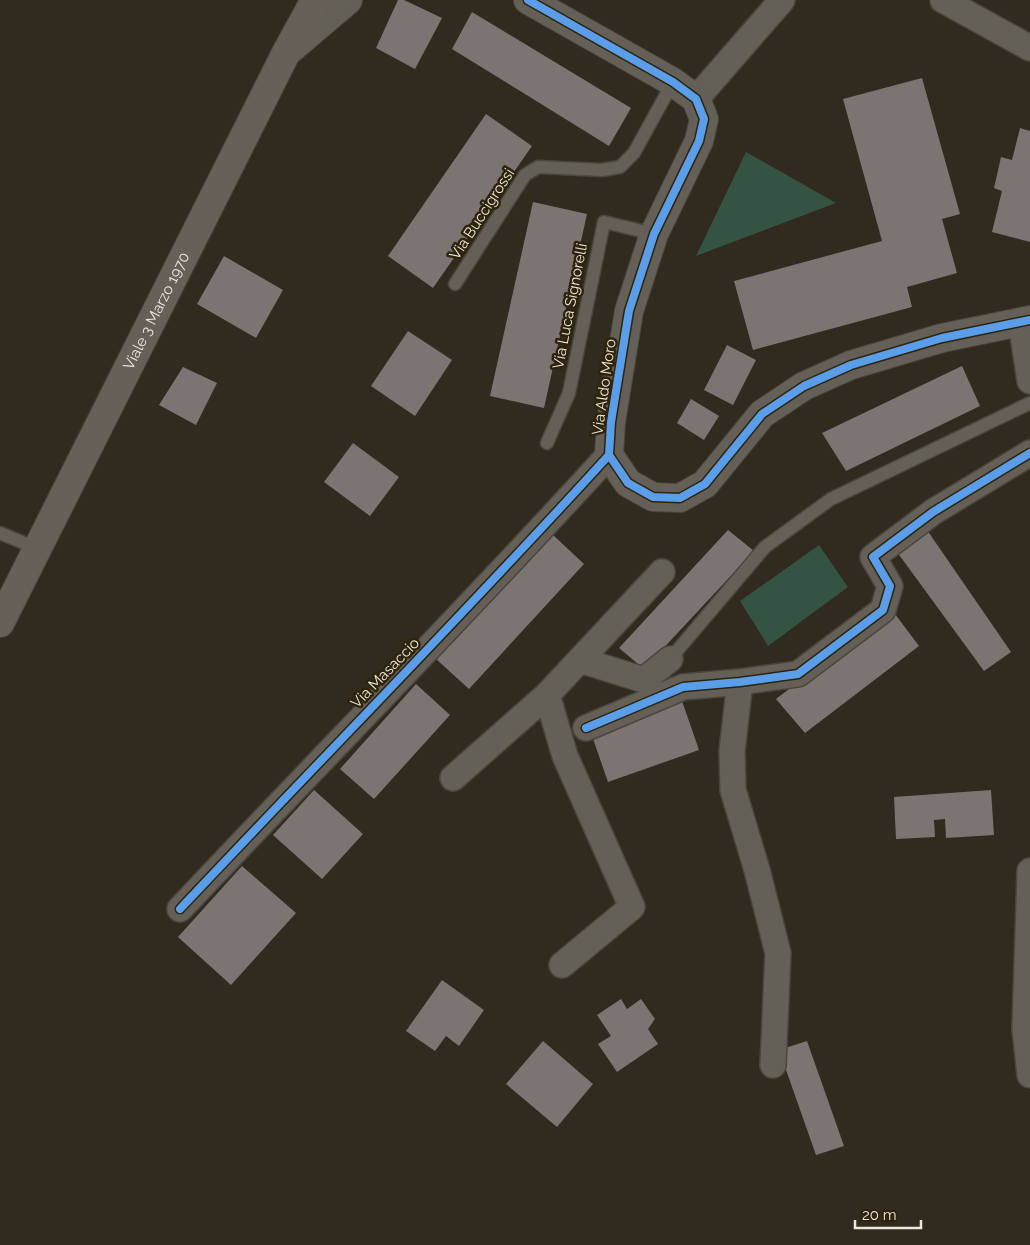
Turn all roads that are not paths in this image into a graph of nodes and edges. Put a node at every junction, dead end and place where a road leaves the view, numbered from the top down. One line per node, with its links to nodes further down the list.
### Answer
1 (316, 0): 7 (main road, Viale 3 Marzo 1970)
2 (348, 0): 7 (street)
3 (782, 0): 9 (street)
4 (943, 0): 6 (street)
5 (545, 4): 8 (street)
6 (1030, 48)
7 (286, 53): 19 (main road, Viale 3 Marzo 1970)
8 (673, 82): 9 (street); 11 (lane, Via Buccigrossi)
9 (696, 99): 10 (street, Via Aldo Moro)
10 (654, 234): 15 (lane, Via Luca Signorelli); 17 (street, Via Aldo Moro)
11 (455, 284)
12 (1025, 321): 13 (street); 17 (street, Via Aldo Moro)
13 (1030, 381)
14 (1030, 403): 22 (lane)
15 (548, 444)
16 (1030, 454): 24 (street)
17 (609, 455): 29 (street, Via Masaccio)
18 (0, 533): 19 (lane)
19 (38, 549): 21 (main road, Viale 3 Marzo 1970)
20 (662, 572): 23 (street)
21 (0, 624)
22 (670, 659): 23 (street)
23 (580, 660): 25 (street)
24 (740, 682): 26 (street); 31 (street)
25 (547, 695): 27 (street); 30 (street)
26 (586, 728)
27 (453, 778)
28 (1030, 871): 32 (street)
29 (180, 909)
30 (562, 965)
31 (774, 1065)
32 (1030, 1075)

